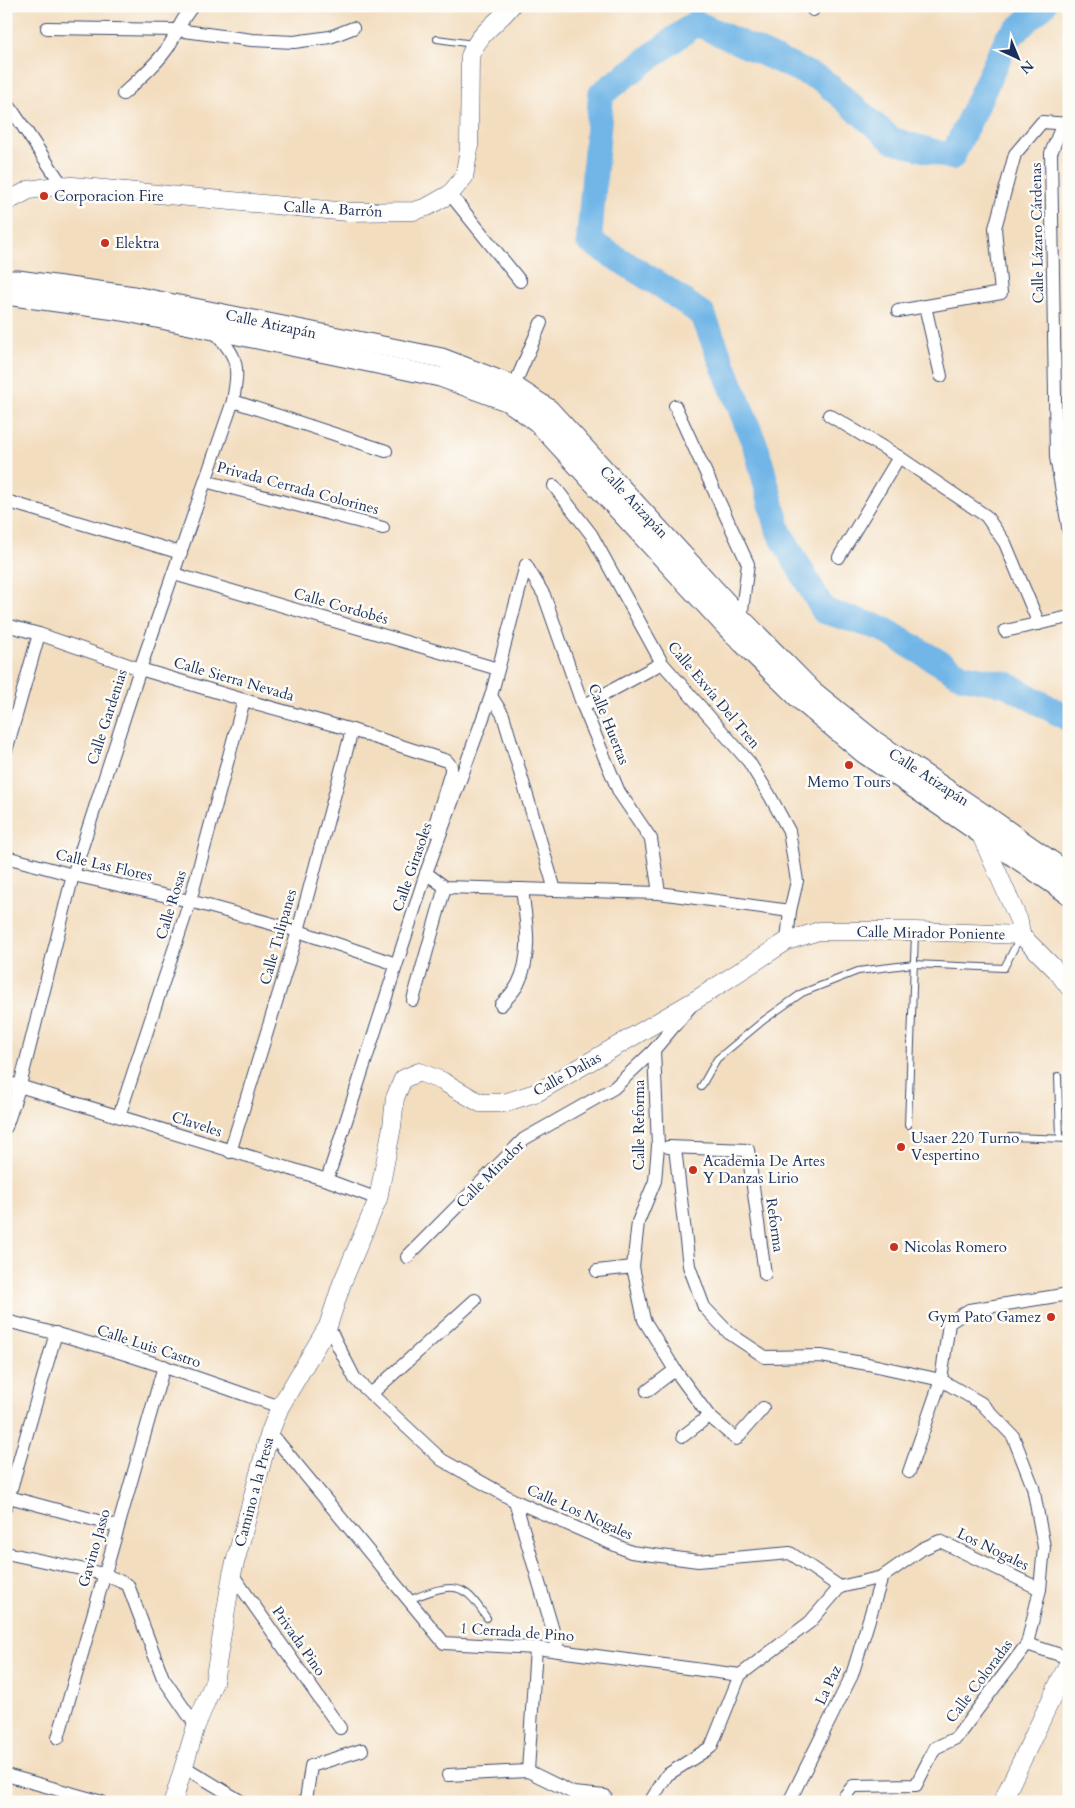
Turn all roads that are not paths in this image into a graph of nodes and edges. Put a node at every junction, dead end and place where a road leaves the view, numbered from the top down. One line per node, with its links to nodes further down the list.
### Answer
1 (193, 6): 5 (street)
2 (511, 6): 7 (street, Calle A. Barrón)
3 (47, 28): 5 (street)
4 (353, 28): 5 (street)
5 (177, 30): 8 (street)
6 (437, 38): 7 (lane)
7 (474, 44): 12 (street, Calle A. Barrón)
8 (123, 94)
9 (6, 101): 11 (street)
10 (1066, 124): 17 (street, Calle Lázaro Cárdenas); 22 (street, Calle Lázaro Cárdenas)
11 (62, 185): 12 (street, Calle A. Barrón); 13 (street, Calle A. Barrón)
12 (450, 194): 15 (street)
13 (6, 202)
14 (6, 280): 19 (main road)
15 (520, 281)
16 (6, 295): 19 (main road)
17 (924, 306): 18 (street, Calle Lázaro Cárdenas); 21 (street)
18 (898, 311)
19 (214, 321): 23 (main road, Calle Atizapán); 24 (street, Calle Gardenias); 53 (main road, Calle Atizapán)
20 (541, 323): 23 (street)
21 (941, 376)
22 (1062, 377): 33 (street, Calle Lázaro Cárdenas)
23 (514, 386): 39 (main road, Calle Atizapán)
24 (233, 401): 27 (street); 29 (street, Calle Gardenias)
25 (675, 406): 39 (street)
26 (830, 415): 28 (street)
27 (386, 451)
28 (899, 457): 35 (street); 40 (street)
29 (205, 481): 32 (street, Privada Cerrada Colorines); 34 (street, Calle Gardenias)
30 (554, 486): 44 (street, Calle Exvía Del Tren)
31 (6, 501): 34 (street)
32 (383, 528)
33 (1069, 532)
34 (181, 553): 37 (street, Calle Gardenias)
35 (839, 557)
36 (526, 565): 46 (street, Calle Girasoles); 49 (street, Calle Huertas)
37 (174, 574): 45 (street, Calle Gardenias); 46 (street, Calle Cordobés)
38 (1069, 617): 40 (street)
39 (741, 618): 53 (main road, Calle Atizapán)
40 (1039, 624): 42 (street)
41 (6, 625): 43 (street, Calle Sierra Nevada)
42 (1005, 631)
43 (39, 634): 45 (street, Calle Sierra Nevada); 50 (street)
44 (662, 663): 49 (street); 65 (street, Calle Exvía Del Tren)
45 (140, 668): 48 (street, Calle Sierra Nevada); 58 (street, Calle Gardenias)
46 (498, 669): 47 (street, Calle Girasoles)
47 (491, 696): 54 (street, Calle Girasoles); 61 (street)
48 (244, 700): 51 (street, Calle Sierra Nevada); 64 (street, Calle Rosas)
49 (583, 706): 62 (street, Calle Huertas)
50 (12, 709): 52 (street)
51 (352, 730): 54 (street, Calle Sierra Nevada); 66 (street, Calle Tulipanes)
52 (6, 751)
53 (984, 824): 57 (main road); 63 (main road); 68 (street)
54 (433, 853): 56 (street, Calle Girasoles)
55 (6, 857): 58 (street, Calle Las Flores)
56 (426, 873): 59 (street); 70 (street, Calle Girasoles)
57 (1069, 873)
58 (73, 875): 64 (street, Calle Las Flores); 80 (street, Calle Gardenias)
59 (445, 887): 60 (street); 75 (street)
60 (522, 889): 61 (street); 76 (street)
61 (555, 890): 62 (street)
62 (659, 893): 65 (street)
63 (1069, 895)
64 (190, 901): 66 (street, Calle Las Flores); 82 (street, Calle Rosas)
65 (790, 911): 69 (street, Calle Exvía Del Tren)
66 (298, 930): 70 (street, Calle Las Flores); 90 (street, Calle Tulipanes)
67 (915, 931): 68 (street, Calle Mirador Poniente); 69 (street, Calle Mirador Poniente); 71 (lane)
68 (1021, 935): 71 (lane, Calle Mirador Poniente); 72 (street)
69 (788, 941): 74 (street)
70 (396, 964): 91 (street, Calle Girasoles)
71 (914, 964): 81 (lane, Calle Mirador Poniente); 83 (lane)
72 (1063, 972): 73 (street)
73 (1069, 988)
74 (697, 999): 77 (street); 92 (street, Calle Dalias)
75 (413, 1000)
76 (501, 1006)
77 (654, 1050): 88 (street, Calle Reforma); 93 (street, Calle Mirador)
78 (1058, 1076): 86 (lane)
79 (6, 1082): 80 (street, Claveles)
80 (20, 1085): 82 (street, Claveles); 84 (street, Calle Gardenias)
81 (701, 1088)
82 (119, 1116): 90 (street, Claveles)
83 (908, 1125)
84 (6, 1127)
85 (1010, 1137): 86 (lane)
86 (1060, 1138): 87 (lane)
87 (1069, 1139)
88 (658, 1146): 89 (street); 94 (street, Calle Reforma)
89 (675, 1148): 96 (street, Reforma); 104 (street)
90 (230, 1152): 91 (street, Claveles)
91 (327, 1180): 92 (street, Claveles)
92 (378, 1199): 100 (street, Camino a la Presa)
93 (407, 1257)
94 (633, 1267): 95 (street); 103 (street, Calle Reforma)
95 (597, 1270)
96 (765, 1274)
97 (1069, 1294): 104 (street)
98 (475, 1300): 106 (street)
99 (6, 1321): 101 (street, Calle Luis Castro)
100 (328, 1326): 106 (street, Calle Los Nogales); 107 (street, Camino a la Presa)
101 (56, 1333): 102 (street, Calle Luis Castro); 114 (street)
102 (164, 1366): 107 (street, Calle Luis Castro); 115 (street, Gavino Jasso)
103 (675, 1370): 105 (street); 109 (street, Calle Reforma)
104 (941, 1380): 112 (street); 121 (street)
105 (647, 1391)
106 (371, 1394): 113 (street, Calle Los Nogales)
107 (280, 1407): 110 (street, Camino a la Presa)
108 (763, 1408): 109 (street, Calle Reforma)
109 (709, 1416): 111 (street)
110 (270, 1432): 118 (street, Camino a la Presa); 122 (street, 1 Cerrada de Pino)
111 (683, 1436)
112 (909, 1472)
113 (515, 1501): 120 (street, Calle Los Nogales); 126 (street)
114 (8, 1502): 115 (street)
115 (117, 1526): 117 (street, Gavino Jasso)
116 (6, 1553): 117 (street)
117 (104, 1574): 130 (street); 132 (street, Gavino Jasso)
118 (232, 1574): 130 (street, Camino a la Presa); 131 (street, Privada Pino)
119 (882, 1577): 120 (street); 121 (street, Los Nogales); 144 (street, La Paz)
120 (840, 1587): 129 (street)
121 (1040, 1589): 124 (street)
122 (409, 1601): 123 (lane); 125 (street, 1 Cerrada de Pino)
123 (487, 1618)
124 (1027, 1644): 127 (street); 145 (street, Calle Coloradas)
125 (536, 1648): 126 (street, 1 Cerrada de Pino); 135 (street)
126 (559, 1651): 129 (street, 1 Cerrada de Pino)
127 (1069, 1658)
128 (1069, 1662): 146 (street)
129 (740, 1675): 143 (street)
130 (196, 1726): 134 (street, Camino a la Presa)
131 (340, 1728)
132 (58, 1738)
133 (362, 1750): 141 (street)
134 (183, 1766): 139 (street, Camino a la Presa); 140 (street)
135 (528, 1771): 137 (street); 142 (street)
136 (6, 1775): 138 (street)
137 (448, 1775)
138 (102, 1802)
139 (173, 1802)
140 (242, 1802)
141 (302, 1802)
142 (606, 1802)
143 (650, 1802)
144 (789, 1802)
145 (840, 1802)
146 (1002, 1802)

